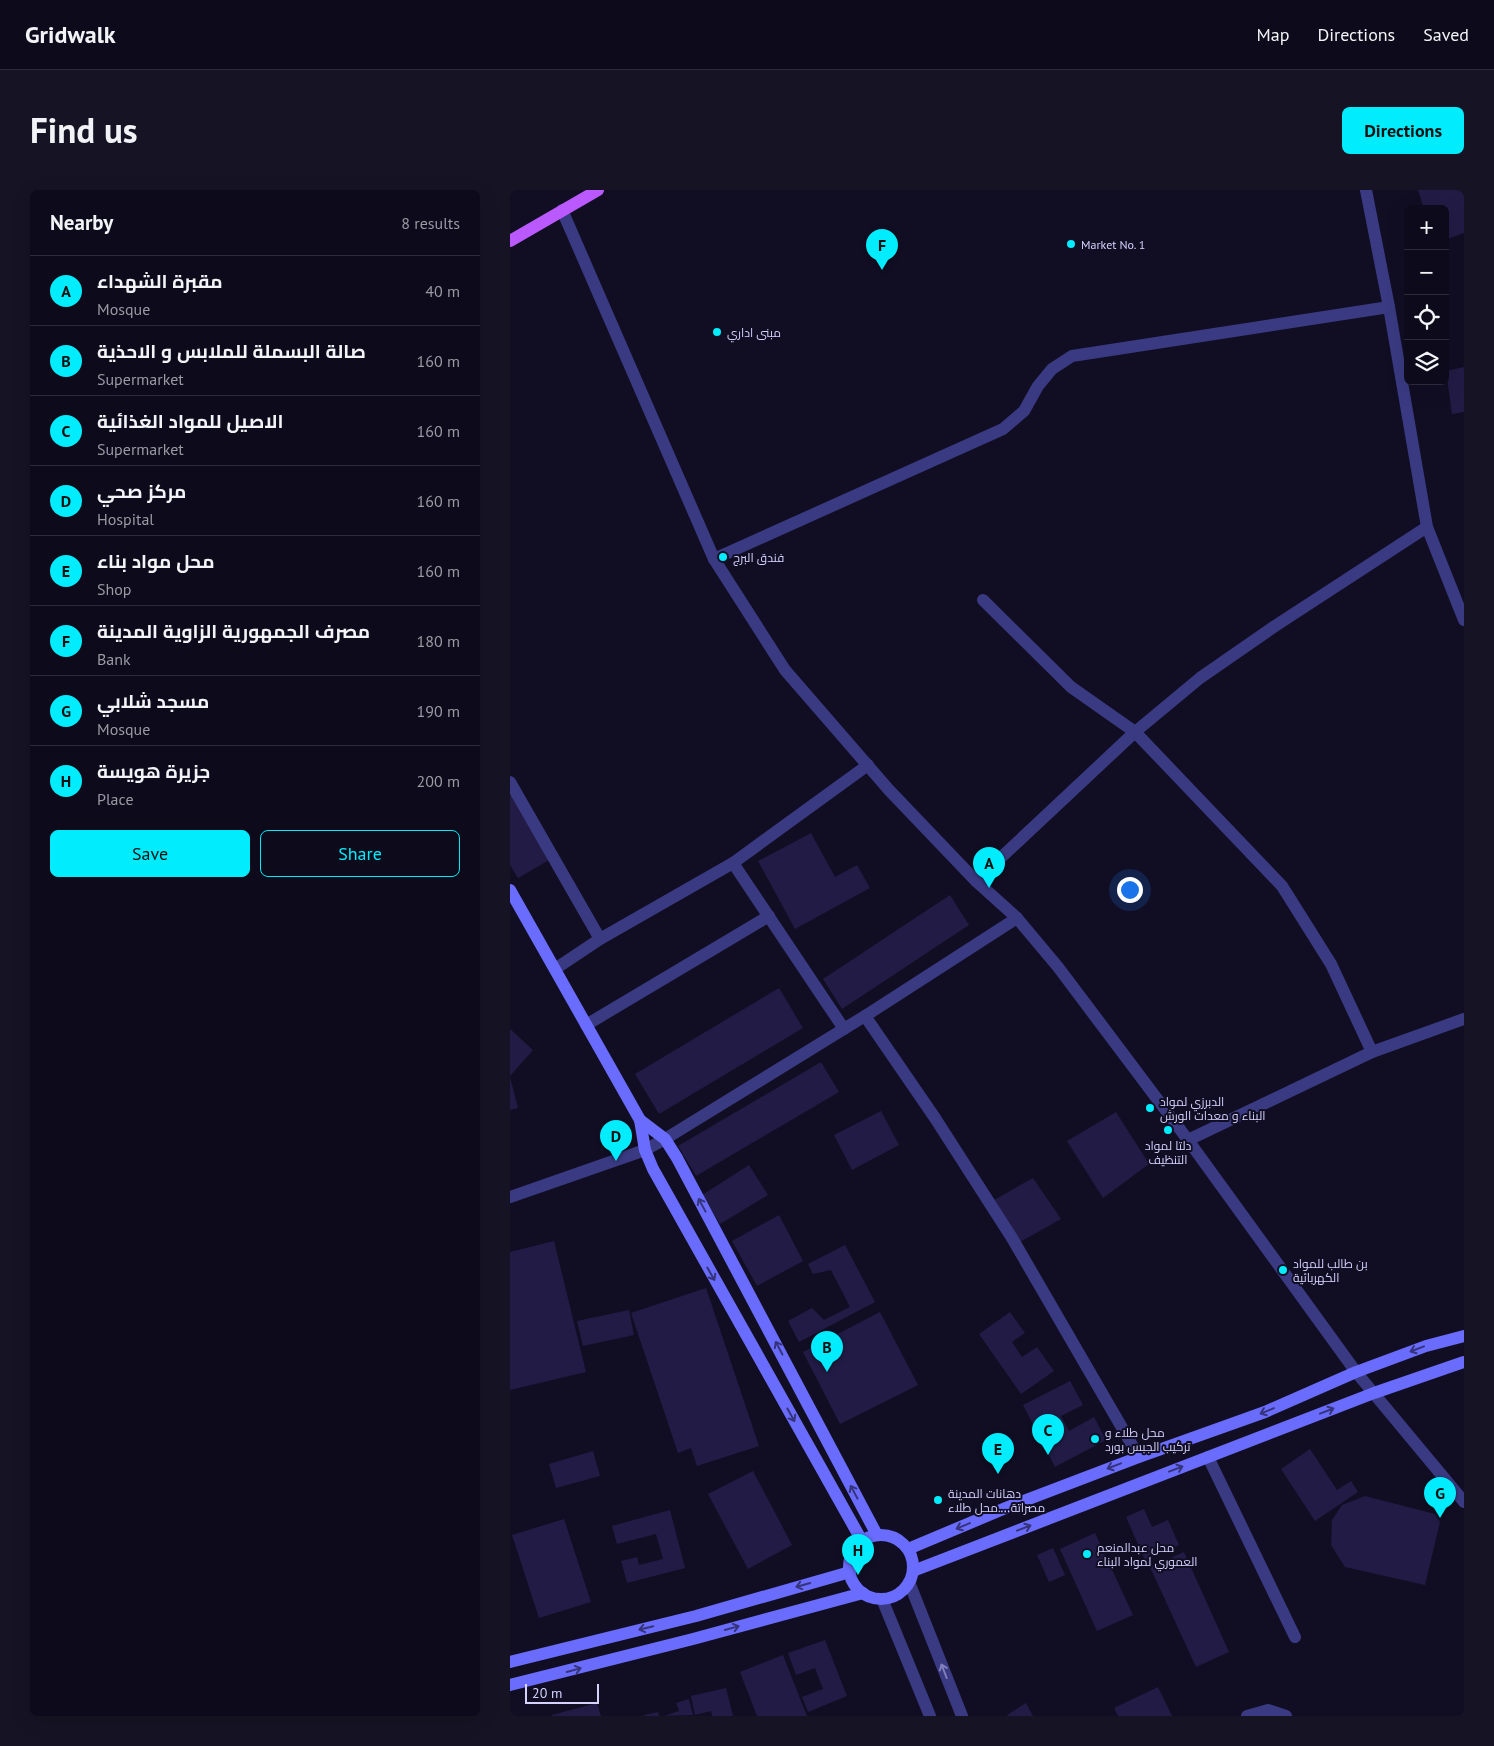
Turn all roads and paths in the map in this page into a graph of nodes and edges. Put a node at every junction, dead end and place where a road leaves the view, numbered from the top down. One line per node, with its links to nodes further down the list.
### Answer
1 (598, 190): 3 (main road)
2 (1366, 190): 5 (street)
3 (562, 210): 4 (main road); 7 (street)
4 (510, 241)
5 (1389, 307): 6 (street); 7 (street)
6 (1427, 528): 9 (street); 10 (street)
7 (714, 559): 11 (street)
8 (983, 600): 10 (street)
9 (1464, 620)
10 (1135, 732): 14 (street); 24 (street)
11 (868, 765): 13 (street); 14 (street)
12 (510, 782): 18 (street)
13 (733, 863): 16 (street); 18 (street)
14 (976, 881): 17 (street)
15 (510, 890): 19 (main road)
16 (769, 916): 22 (street); 23 (street)
17 (1017, 918): 20 (street); 27 (street)
18 (600, 939): 19 (street)
19 (555, 969): 22 (main road)
20 (865, 1016): 23 (street); 34 (street)
21 (1464, 1019): 24 (street)
22 (586, 1025): 25 (main road)
23 (844, 1028): 26 (street)
24 (1372, 1052): 27 (street)
25 (640, 1120): 26 (main road); 28 (main road)
26 (665, 1139): 28 (street); 37 (main road, one-way to 26)
27 (1188, 1140): 32 (street)
28 (645, 1150): 29 (street); 38 (main road, one-way to 38)
29 (510, 1197)
30 (1464, 1336): 32 (main road, one-way to 32)
31 (1464, 1362): 33 (main road)
32 (1356, 1372): 33 (street); 34 (main road, one-way to 34)
33 (1374, 1393): 35 (main road, one-way to 33); 36 (street)
34 (1139, 1457): 39 (main road, one-way to 39)
35 (1208, 1457): 41 (main road, one-way to 35); 44 (street)
36 (1464, 1502)
37 (876, 1535): 38 (main road); 39 (main road)
38 (862, 1541): 40 (main road)
39 (908, 1549): 41 (main road)
40 (850, 1572): 42 (main road); 45 (main road, one-way to 45)
41 (912, 1576): 43 (main road); 48 (street, one-way to 41)
42 (862, 1593): 43 (main road); 46 (main road, one-way to 42)
43 (882, 1599): 47 (street)
44 (1295, 1637)
45 (510, 1662)
46 (510, 1685)
47 (930, 1716)
48 (962, 1716)
49 (1248, 1716): 50 (street)
50 (1286, 1716)

